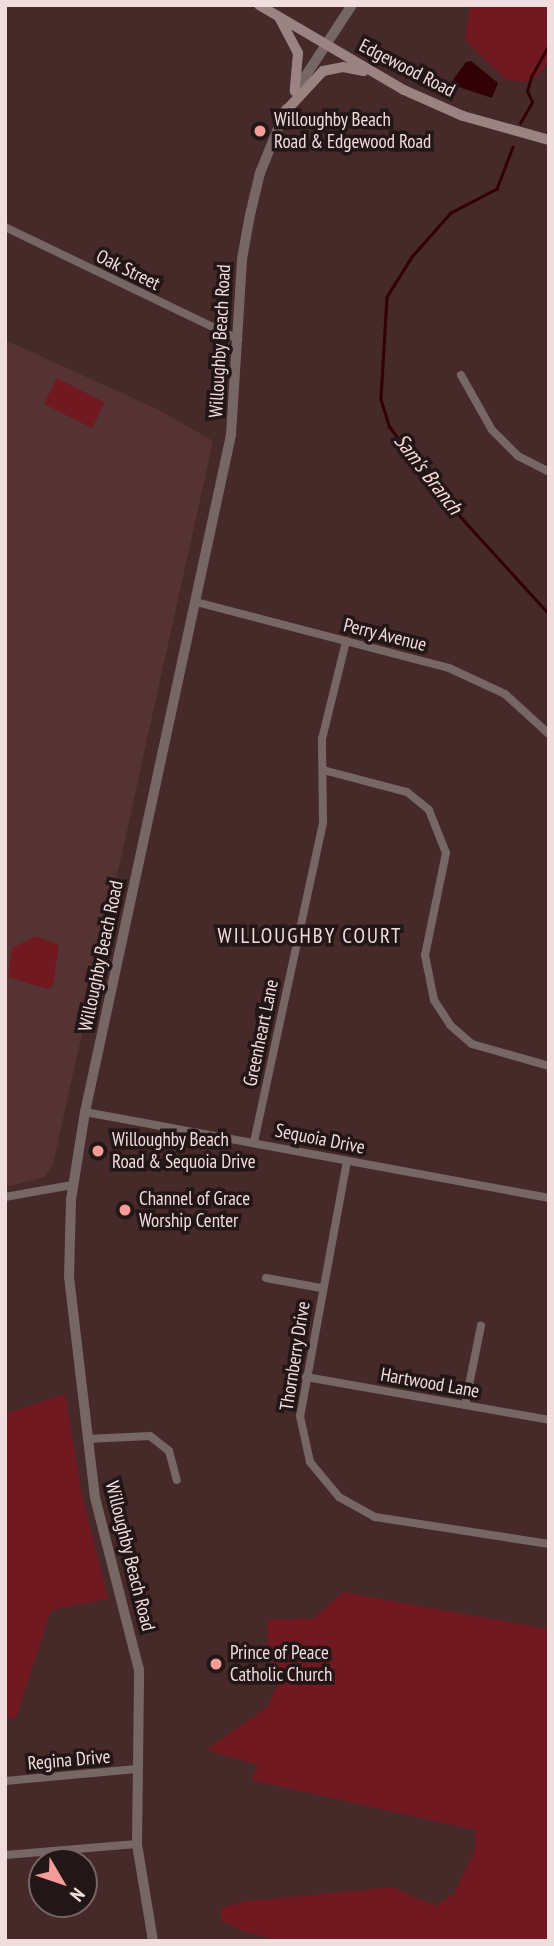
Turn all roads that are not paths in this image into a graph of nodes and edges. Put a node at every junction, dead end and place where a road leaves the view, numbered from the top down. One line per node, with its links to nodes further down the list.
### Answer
1 (259, 5): 3 (main road, Edgewood Road)
2 (352, 5): 4 (street, Willoughby Beach Road)
3 (279, 17): 4 (main road, Edgewood Road); 6 (main road)
4 (323, 44): 5 (main road, Edgewood Road); 6 (street, Willoughby Beach Road)
5 (379, 76): 7 (main road); 8 (main road, Edgewood Road)
6 (295, 92): 7 (street, Willoughby Beach Road)
7 (282, 116): 10 (street, Willoughby Beach Road)
8 (549, 140)
9 (5, 227): 10 (street, Oak Street)
10 (238, 339): 13 (street, Willoughby Beach Road)
11 (461, 375): 12 (street)
12 (549, 472)
13 (196, 602): 14 (street, Perry Avenue); 18 (street, Willoughby Beach Road)
14 (345, 641): 15 (street, Perry Avenue); 16 (street, Greenheart Lane)
15 (549, 734)
16 (323, 770): 17 (street); 19 (street, Greenheart Lane)
17 (549, 1066)
18 (85, 1112): 19 (street, Sequoia Drive); 21 (street, Willoughby Beach Road)
19 (254, 1142): 20 (street, Sequoia Drive)
20 (347, 1161): 23 (street, Sequoia Drive); 25 (street, Thornberry Drive)
21 (72, 1185): 22 (street); 30 (street, Willoughby Beach Road)
22 (5, 1196)
23 (549, 1198)
24 (266, 1278): 25 (street)
25 (321, 1288): 27 (street, Thornberry Drive)
26 (481, 1326): 28 (street)
27 (306, 1377): 28 (street, Hartwood Lane); 32 (street, Thornberry Drive)
28 (465, 1405): 29 (street, Hartwood Lane)
29 (549, 1420)
30 (87, 1439): 31 (street); 33 (street, Willoughby Beach Road)
31 (177, 1480)
32 (549, 1544)
33 (136, 1769): 34 (street, Regina Drive); 35 (street, Willoughby Beach Road)
34 (5, 1781)
35 (137, 1844): 36 (street); 37 (street, Willoughby Beach Road)
36 (5, 1855)
37 (153, 1941)

